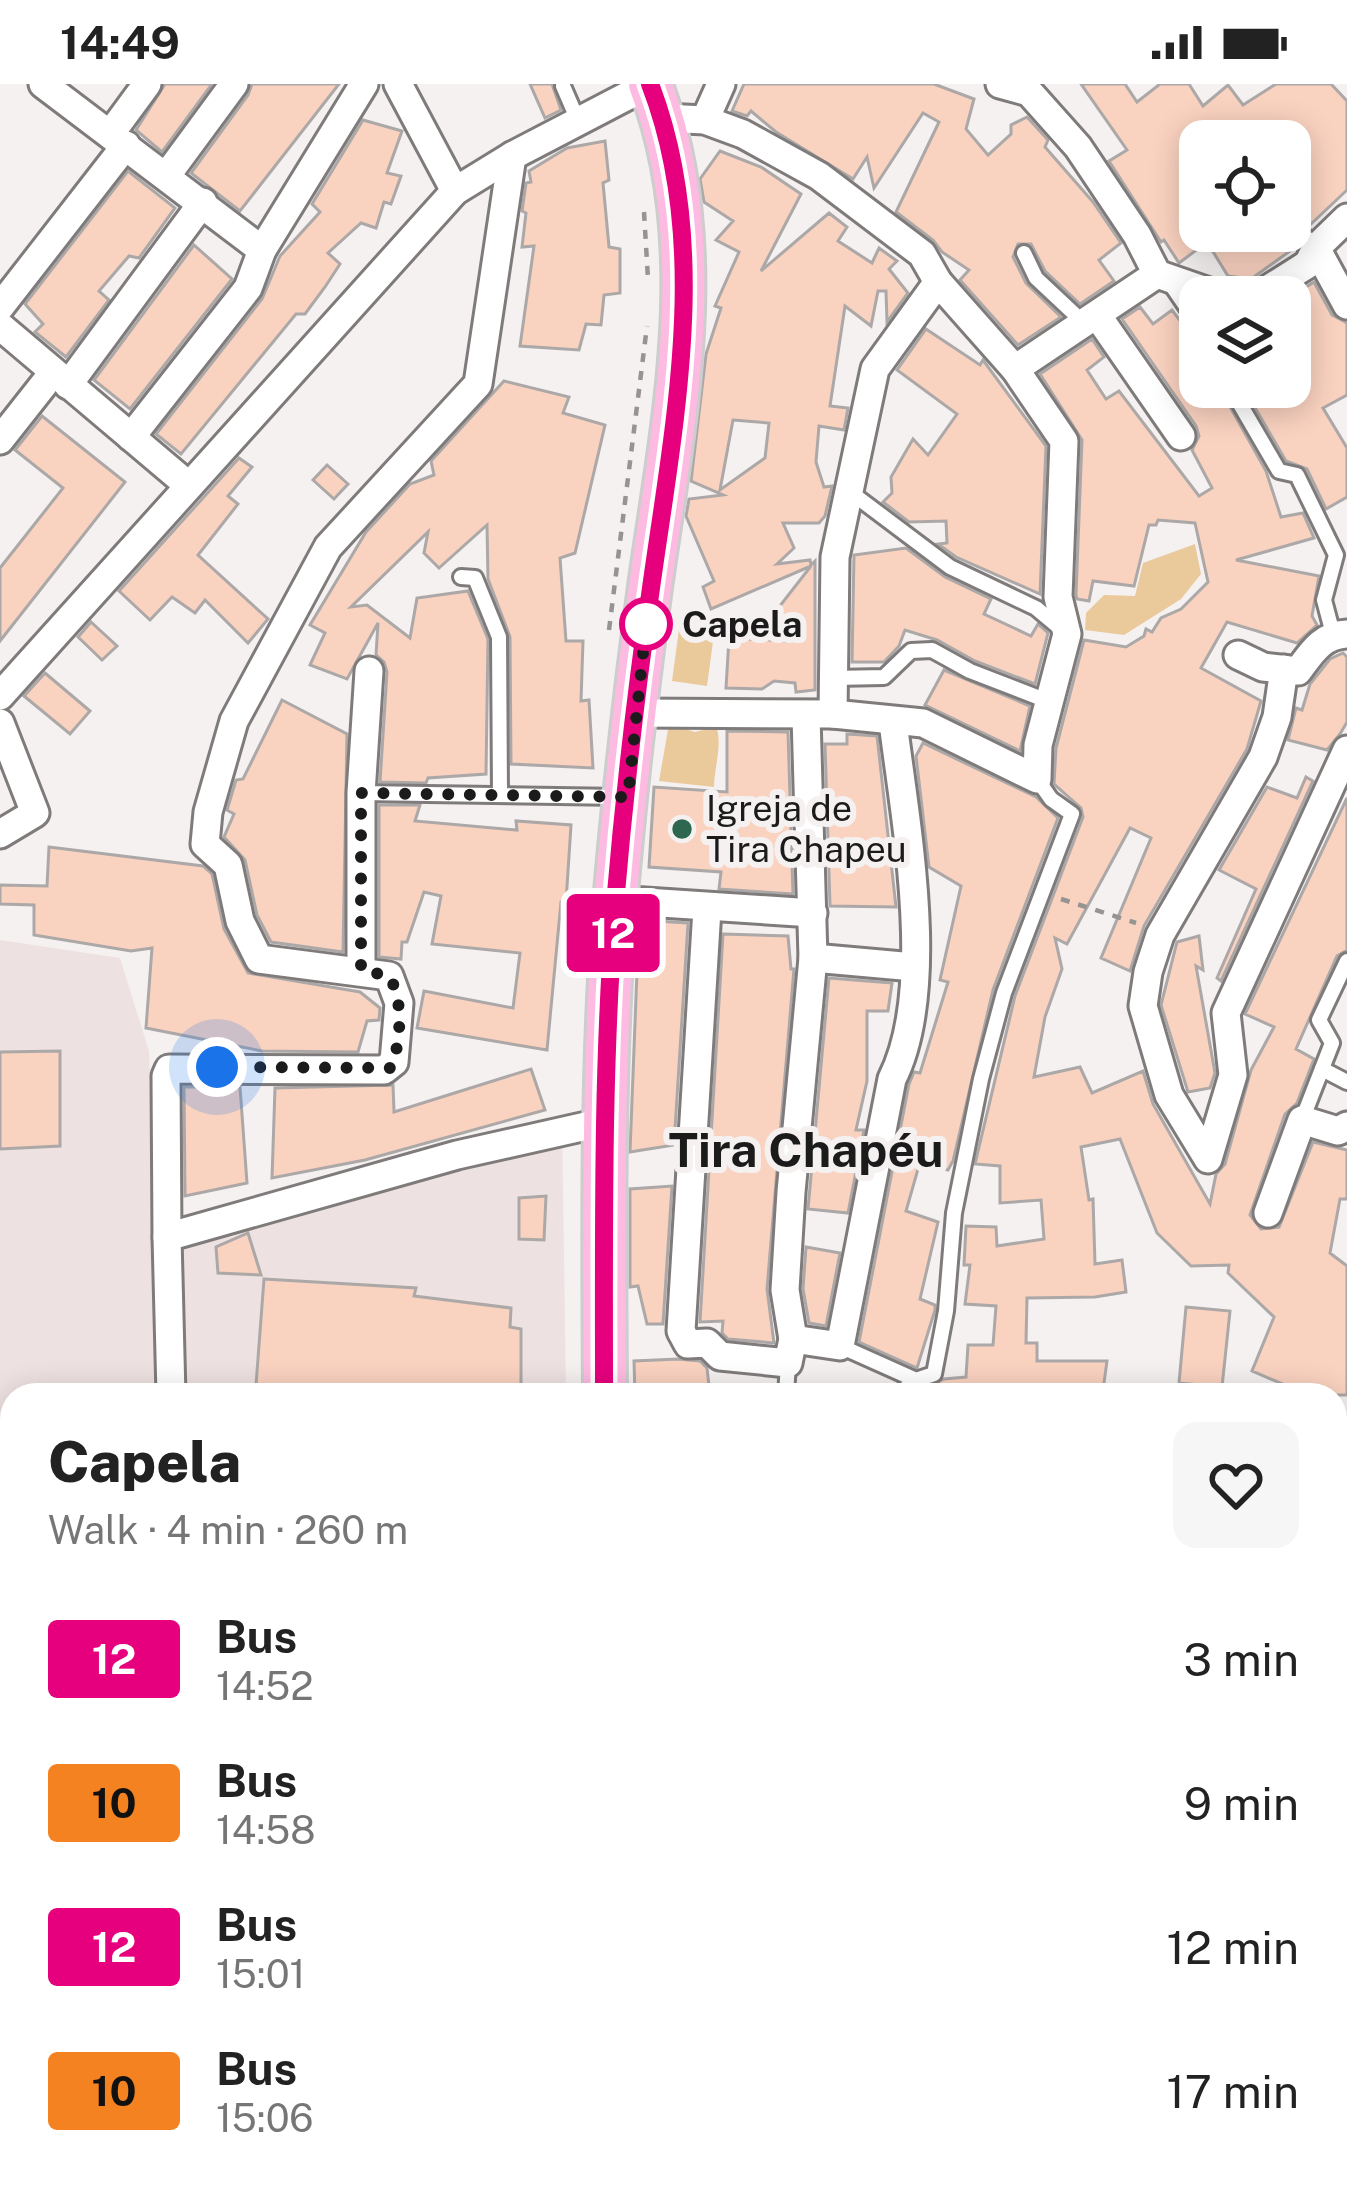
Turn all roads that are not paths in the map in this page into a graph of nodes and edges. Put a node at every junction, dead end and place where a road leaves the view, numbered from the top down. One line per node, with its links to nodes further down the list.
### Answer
1 (43, 84): 11 (street)
2 (147, 84): 11 (street)
3 (234, 84): 13 (street)
4 (364, 84): 19 (street)
5 (398, 84): 14 (street)
6 (722, 84): 9 (street)
7 (1000, 84): 21 (street)
8 (563, 86): 10 (lane)
9 (672, 107): 10 (street); 24 (street); 47 (main road)
10 (580, 123): 12 (street)
11 (118, 139): 13 (street); 27 (street)
12 (512, 156): 14 (street); 63 (street)
13 (167, 175): 15 (street)
14 (455, 191): 36 (street)
15 (203, 202): 19 (street); 31 (street)
16 (1347, 218): 18 (street)
17 (1311, 243): 18 (lane)
18 (1316, 248): 22 (street); 26 (street)
19 (262, 250): 34 (street)
20 (1024, 253): 28 (lane)
21 (1161, 275): 23 (street); 25 (lane); 28 (street)
22 (1288, 276)
23 (1179, 281)
24 (938, 283): 30 (street); 37 (street)
25 (1179, 299)
26 (1347, 305)
27 (0, 308)
28 (1090, 318): 30 (street); 33 (street)
29 (0, 326): 31 (street)
30 (1016, 369): 39 (street)
31 (60, 380): 34 (street); 35 (street)
32 (1242, 408): 40 (lane)
33 (1181, 436)
34 (131, 437): 36 (street)
35 (0, 440)
36 (188, 485): 45 (street)
37 (849, 490): 39 (lane); 44 (street)
38 (461, 578): 54 (lane)
39 (1067, 634): 46 (street)
40 (1340, 634): 42 (street)
41 (1238, 655): 42 (street)
42 (1284, 669): 51 (street)
43 (369, 670): 53 (street)
44 (834, 678): 46 (lane); 48 (street)
45 (0, 696)
46 (1049, 702): 52 (street)
47 (634, 713): 48 (street); 55 (main road)
48 (819, 715): 49 (street); 59 (street)
49 (893, 722): 52 (street); 62 (street)
50 (0, 723): 56 (street)
51 (1347, 751)
52 (1037, 778): 73 (lane)
53 (361, 793): 54 (lane); 63 (street)
54 (500, 794): 55 (lane)
55 (628, 797): 57 (main road)
56 (0, 834)
57 (615, 900): 58 (street); 67 (main road)
58 (707, 909): 59 (street); 72 (street)
59 (813, 913): 60 (street)
60 (814, 958): 62 (street); 72 (street)
61 (1347, 962): 64 (lane)
62 (914, 967): 71 (street)
63 (361, 970): 70 (street)
64 (1322, 1069): 65 (lane); 66 (lane)
65 (1347, 1082)
66 (1302, 1120): 68 (street); 69 (street)
67 (604, 1122): 70 (street); 75 (main road)
68 (1347, 1126)
69 (1268, 1213)
70 (167, 1237): 74 (street)
71 (840, 1346): 72 (street); 73 (lane)
72 (790, 1351): 76 (lane)
73 (916, 1380): 77 (lane)
74 (170, 1383)
75 (604, 1383)
76 (787, 1383)
77 (912, 1383)

